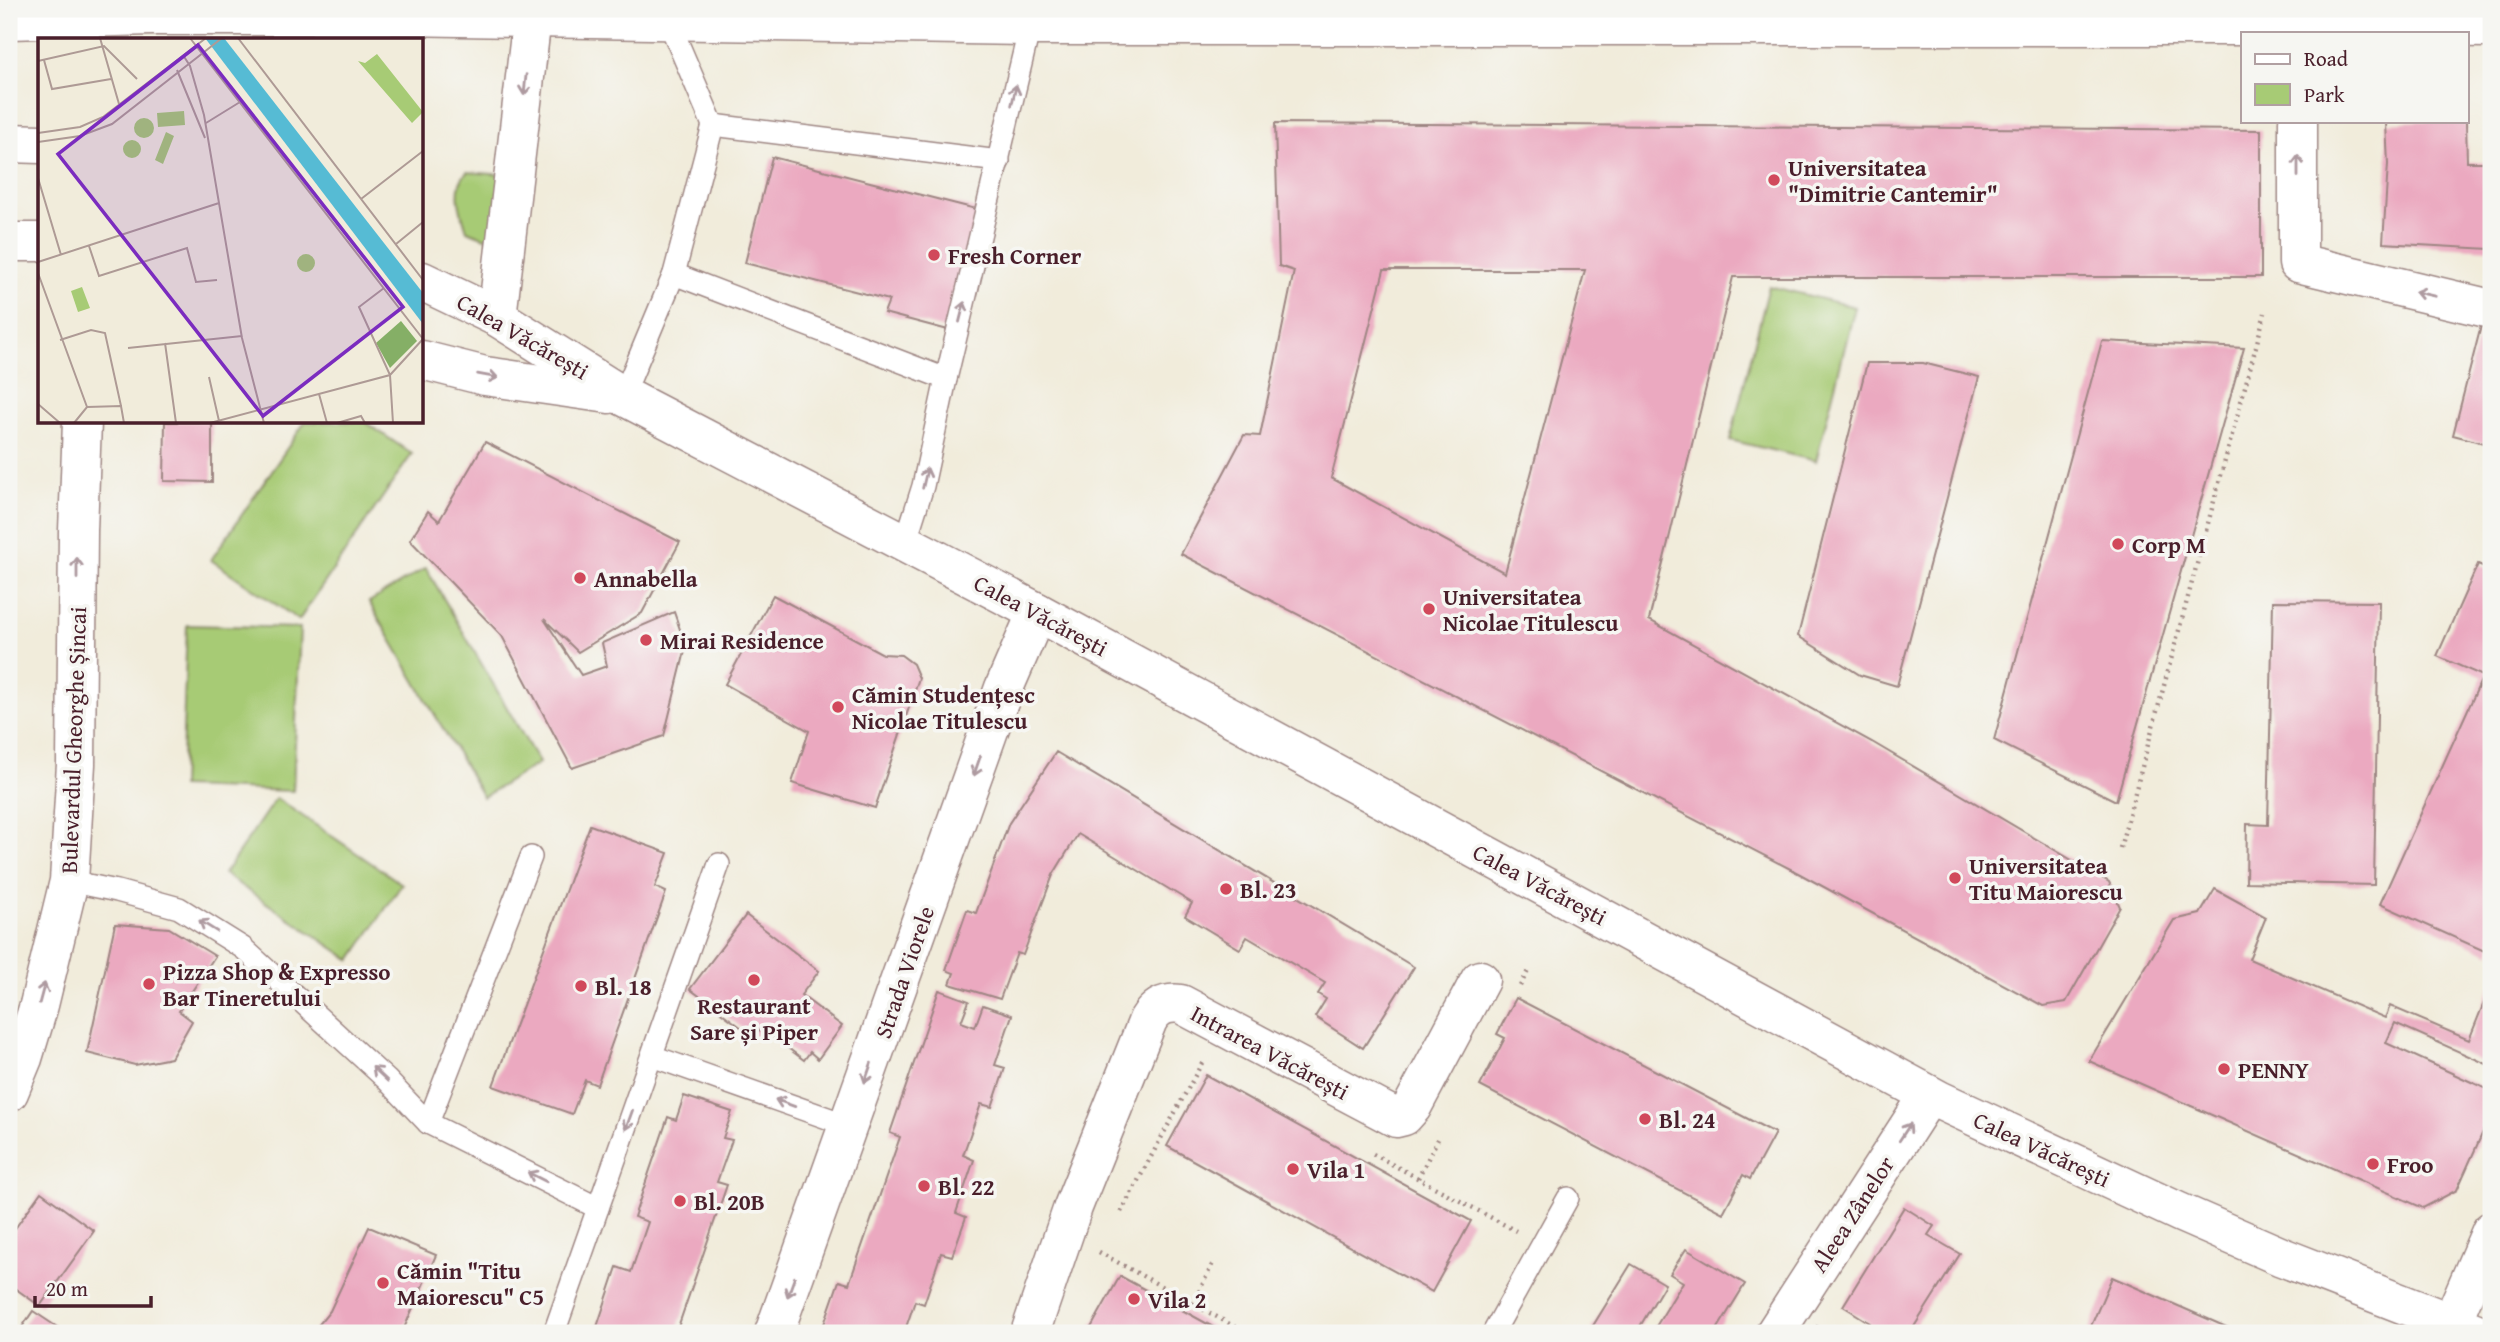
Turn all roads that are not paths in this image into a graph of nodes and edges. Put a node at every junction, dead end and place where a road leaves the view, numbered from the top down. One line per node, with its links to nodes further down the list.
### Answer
1 (532, 17): 3 (main road); 4 (main road); 18 (main road, one-way to 18)
2 (9, 20): 4 (main road)
3 (668, 20): 5 (main road); 9 (lane)
4 (77, 23)
5 (1030, 26): 7 (main road); 12 (lane, one-way to 5)
6 (2491, 28): 7 (main road)
7 (2298, 29)
8 (2298, 122): 17 (main road, one-way to 8)
9 (713, 125): 12 (lane); 15 (lane)
10 (9, 143): 11 (main road)
11 (38, 144)
12 (999, 161): 20 (lane, one-way to 12)
13 (9, 242): 14 (main road)
14 (38, 242)
15 (674, 274): 20 (lane); 21 (lane)
16 (424, 282): 18 (main road, Calea Văcărești)
17 (2491, 309)
18 (497, 317): 21 (main road, Calea Văcărești)
19 (424, 361): 21 (main road, Calea Văcărești, one-way to 21)
20 (946, 379): 23 (lane, one-way to 20)
21 (623, 396): 23 (main road, Calea Văcărești)
22 (82, 424): 27 (main road, Bulevardul Gheorghe Șincai, one-way to 22)
23 (905, 543): 24 (main road, Calea Văcărești)
24 (1037, 612): 31 (main road, Calea Văcărești); 33 (main road, Strada Viorele, one-way to 33)
25 (531, 857): 32 (lane)
26 (719, 864): 29 (lane)
27 (69, 881): 30 (main road, Bulevardul Gheorghe Șincai, one-way to 27); 32 (lane, one-way to 27)
28 (1480, 980): 40 (main road, Intrarea Văcărești)
29 (652, 1056): 33 (lane, one-way to 29); 35 (lane, one-way to 35)
30 (9, 1092)
31 (1929, 1095): 37 (main road, Calea Văcărești); 42 (main road, Aleea Zânelor, one-way to 31)
32 (428, 1123): 35 (lane, one-way to 32)
33 (850, 1126): 39 (main road, Strada Viorele, one-way to 39)
34 (1568, 1198): 41 (lane)
35 (598, 1208): 38 (lane)
36 (2491, 1231): 37 (main road)
37 (2458, 1330)
38 (554, 1333)
39 (774, 1333)
40 (1030, 1333)
41 (1493, 1333)
42 (1775, 1333)

